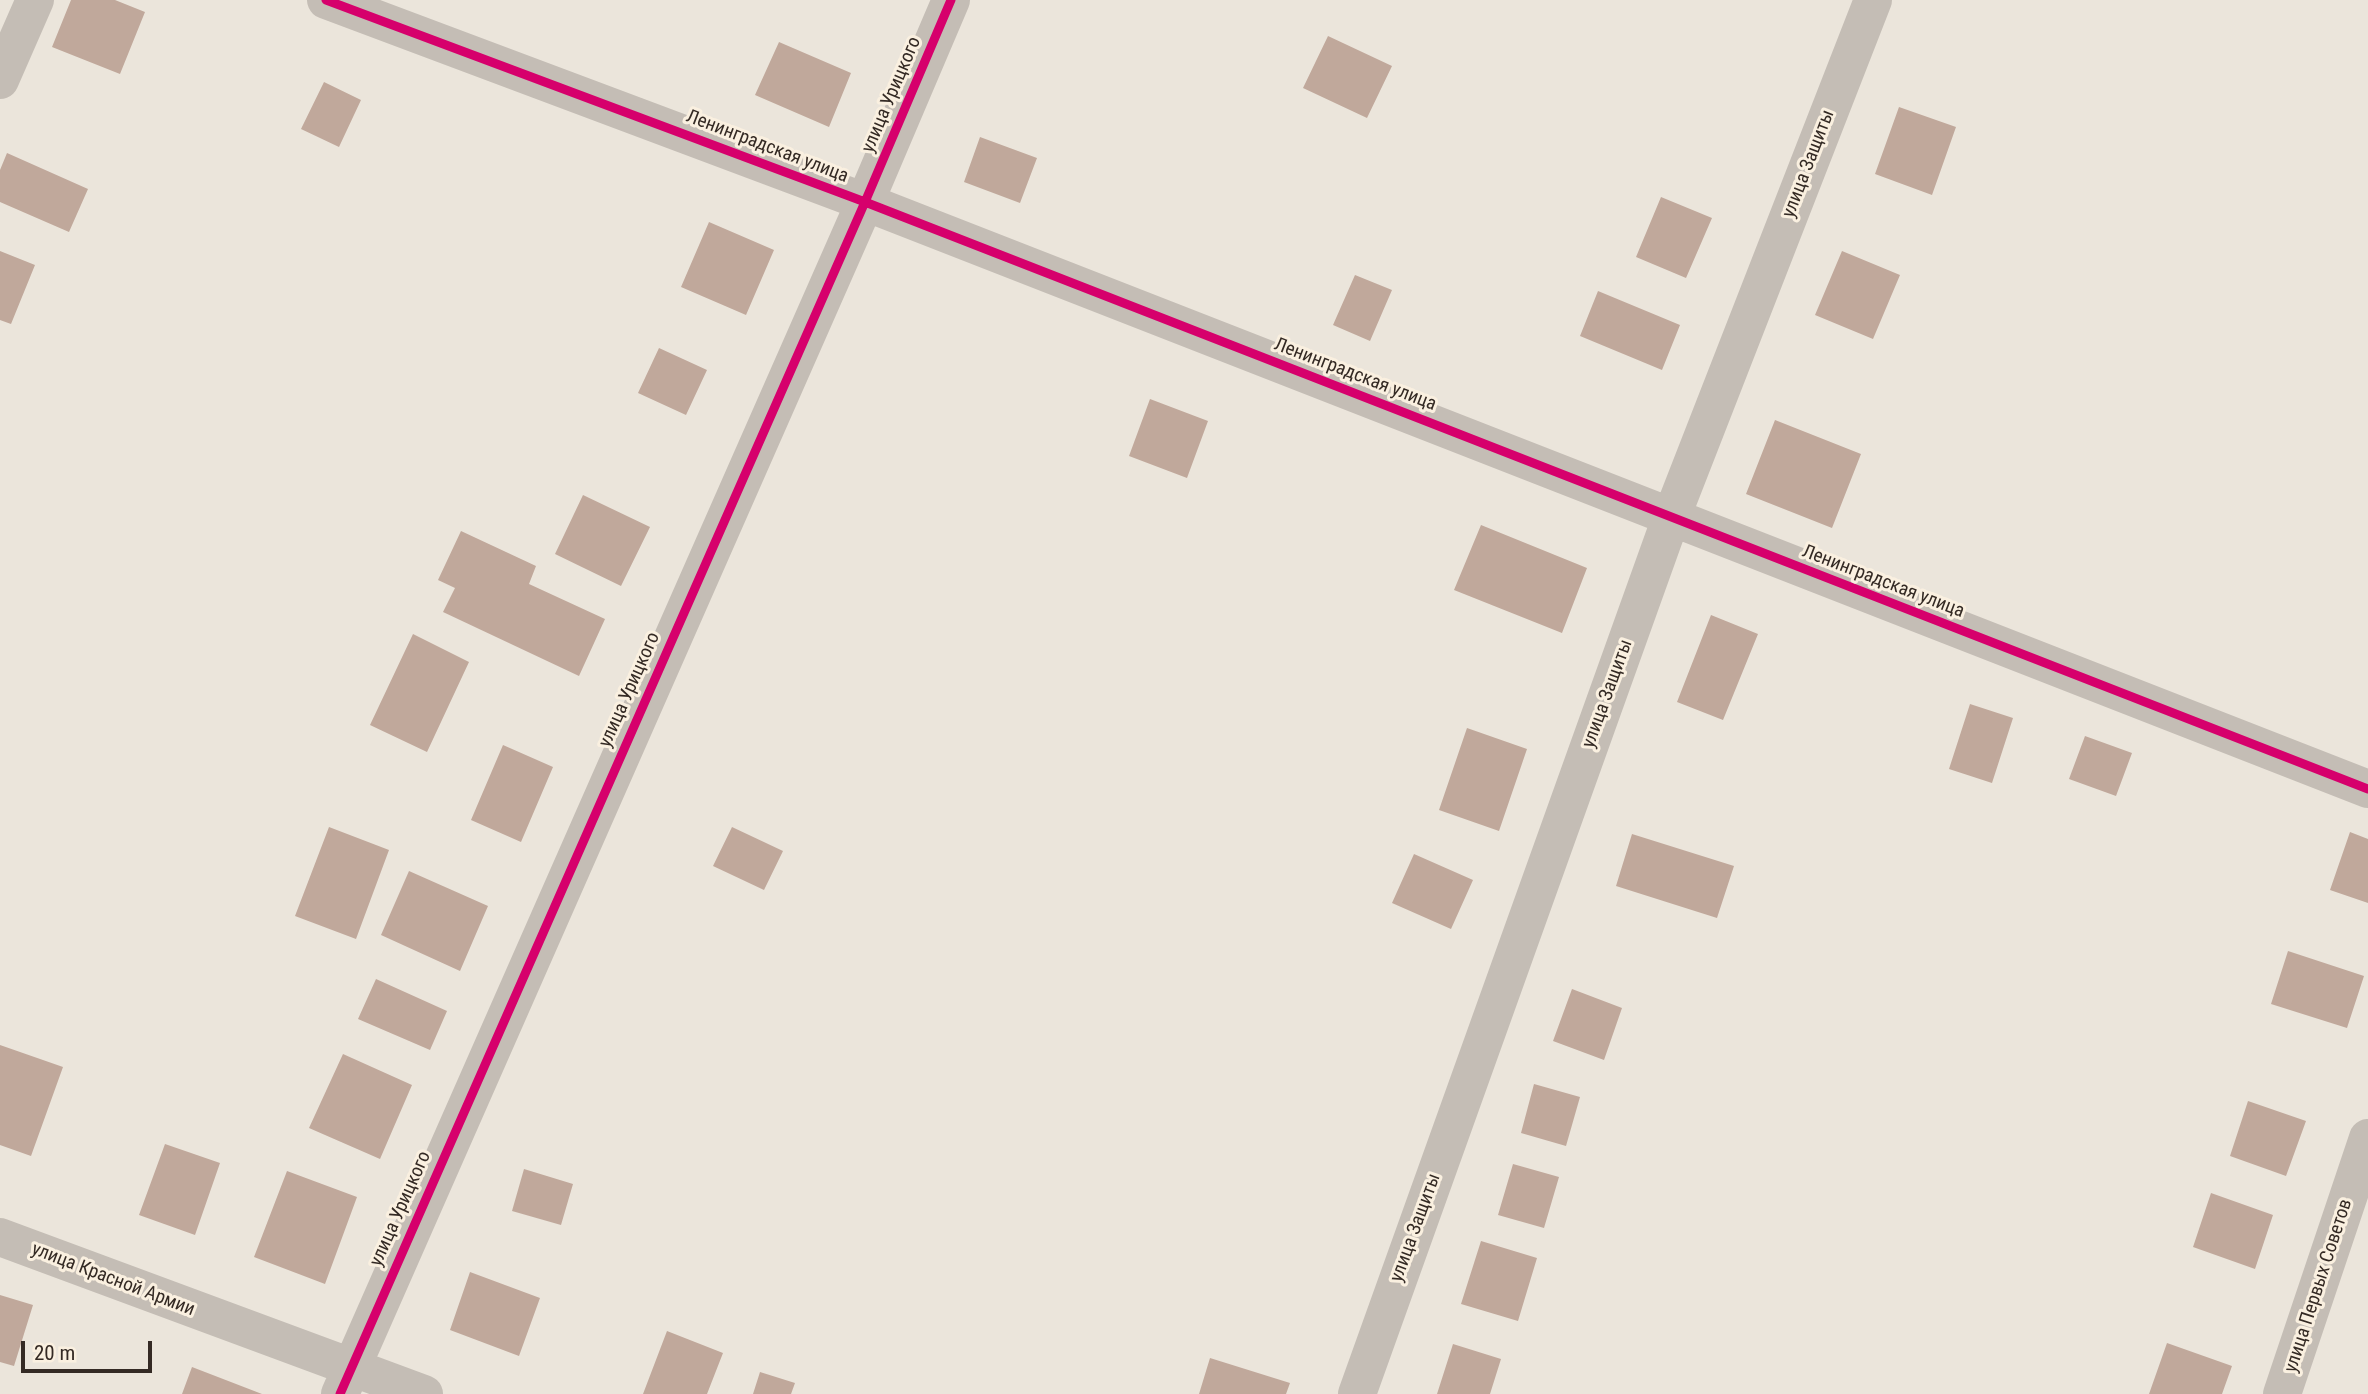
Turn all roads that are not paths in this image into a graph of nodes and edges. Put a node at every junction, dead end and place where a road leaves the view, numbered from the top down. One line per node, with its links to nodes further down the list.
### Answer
1 (35, 0): 5 (street)
2 (326, 0): 6 (street, Ленинградская улица)
3 (951, 0): 6 (street, улица Урицкого)
4 (1873, 0): 7 (street, улица Защиты)
5 (0, 80)
6 (865, 202): 7 (street, Ленинградская улица); 11 (street, улица Урицкого)
7 (1671, 518): 8 (street, Ленинградская улица); 13 (street, улица Защиты)
8 (2368, 789)
9 (2368, 1138): 14 (street, улица Первых Советов)
10 (0, 1237): 11 (street, улица Красной Армии)
11 (345, 1381): 12 (street, улица Красной Армии)
12 (424, 1394)
13 (1357, 1394)
14 (2282, 1394)

